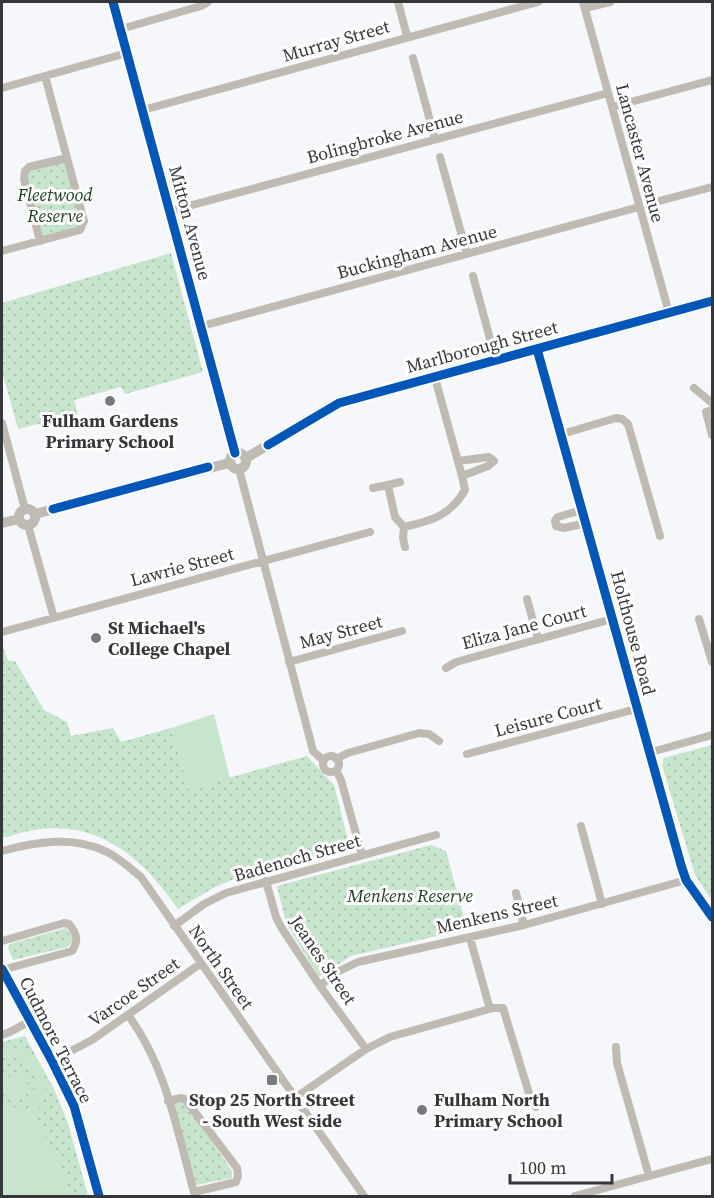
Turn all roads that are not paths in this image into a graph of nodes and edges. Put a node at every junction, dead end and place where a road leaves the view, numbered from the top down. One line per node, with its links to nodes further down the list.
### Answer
1 (113, 2): 7 (street, Mitton Avenue)
2 (208, 2): 7 (street)
3 (398, 2): 8 (street)
4 (538, 2): 8 (street, Murray Street)
5 (610, 2): 6 (street)
6 (584, 5): 14 (street, Lancaster Avenue)
7 (121, 29): 9 (street, Mitton Avenue)
8 (407, 36): 16 (street, Murray Street)
9 (127, 53): 11 (street); 16 (street, Mitton Avenue)
10 (413, 58): 17 (street)
11 (45, 76): 13 (street); 19 (street)
12 (712, 80): 15 (street)
13 (2, 88)
14 (608, 93): 15 (street, Lancaster Avenue); 17 (street, Bolingbroke Avenue)
15 (612, 107): 22 (street, Lancaster Avenue)
16 (143, 110): 23 (street, Mitton Avenue)
17 (435, 138): 23 (street, Bolingbroke Avenue)
18 (440, 157): 26 (street)
19 (67, 158): 24 (street); 24 (street)
20 (712, 187): 21 (street)
21 (659, 201)
22 (639, 207): 26 (street, Buckingham Avenue); 29 (street, Lancaster Avenue)
23 (170, 211): 30 (street, Mitton Avenue)
24 (40, 241): 25 (street)
25 (2, 251)
26 (467, 254): 30 (street, Buckingham Avenue)
27 (473, 276): 32 (street)
28 (712, 301): 29 (street, Marlborough Street)
29 (669, 313): 31 (street, Marlborough Street)
30 (202, 326): 40 (street, Mitton Avenue)
31 (537, 349): 32 (street, Marlborough Street); 38 (street, Holthouse Road)
32 (496, 361): 33 (street, Marlborough Street)
33 (435, 378): 40 (street, Marlborough Street); 41 (street)
34 (694, 388): 35 (street)
35 (712, 403)
36 (709, 411): 39 (street)
37 (2, 423): 49 (street)
38 (562, 434): 48 (street, Holthouse Road); 55 (street)
39 (712, 435)
40 (240, 455): 42 (street); 43 (street)
41 (458, 461): 44 (street); 44 (street)
42 (229, 463): 43 (street); 49 (street)
43 (239, 469): 57 (street)
44 (462, 476): 53 (street)
45 (400, 482): 46 (street)
46 (388, 485): 47 (street); 53 (street)
47 (374, 488)
48 (582, 510): 51 (street, Holthouse Road); 51 (street)
49 (30, 512): 50 (street)
50 (24, 522): 52 (street); 59 (street)
51 (586, 523): 60 (street, Holthouse Road)
52 (2, 524)
53 (404, 527): 56 (street)
54 (370, 531): 57 (street, Lawrie Street)
55 (660, 536)
56 (405, 547)
57 (262, 560): 59 (street, Lawrie Street); 65 (street)
58 (527, 599): 64 (street)
59 (54, 618): 63 (street, Lawrie Street)
60 (612, 619): 64 (street, Eliza Jane Court); 68 (street, Holthouse Road)
61 (699, 619): 66 (street)
62 (402, 631): 65 (street, May Street)
63 (2, 632)
64 (538, 639): 67 (street, Eliza Jane Court)
65 (289, 662): 74 (street)
66 (712, 662)
67 (446, 668)
68 (636, 709): 71 (street, Holthouse Road); 72 (street, Leisure Court)
69 (712, 735): 71 (street)
70 (439, 741): 73 (street)
71 (648, 753): 80 (street, Holthouse Road)
72 (467, 754)
73 (336, 759): 74 (street); 75 (street)
74 (324, 762): 75 (street)
75 (336, 770): 79 (street)
76 (581, 826): 83 (street)
77 (436, 835): 79 (street, Badenoch Street)
78 (2, 851): 86 (street, North Street)
79 (362, 855): 81 (street, Badenoch Street)
80 (686, 880): 83 (street, Menkens Street); 84 (street, Holthouse Road)
81 (267, 881): 86 (street, Badenoch Street); 91 (street, Jeanes Street)
82 (516, 893): 85 (street)
83 (602, 904): 85 (street, Menkens Street)
84 (712, 917)
85 (524, 925): 87 (street, Menkens Street)
86 (174, 926): 89 (street, North Street)
87 (471, 938): 91 (street, Menkens Street); 92 (street)
88 (2, 941): 90 (street)
89 (200, 964): 93 (street, Varcoe Street); 99 (street, North Street)
90 (2, 969): 94 (street, Cudmore Terrace)
91 (320, 986): 97 (street, Jeanes Street)
92 (490, 1009): 97 (street); 101 (street)
93 (128, 1015): 98 (street, Varcoe Street); 100 (street)
94 (30, 1021): 95 (street); 98 (street, Cudmore Terrace)
95 (2, 1035)
96 (616, 1047): 103 (street)
97 (366, 1049): 99 (street)
98 (52, 1061): 106 (street, Cudmore Terrace)
99 (296, 1098): 105 (street, North Street)
100 (168, 1101): 104 (street); 104 (street)
101 (536, 1107)
102 (712, 1159): 103 (street)
103 (649, 1176): 107 (street)
104 (194, 1195)
105 (364, 1196)
106 (99, 1197)
107 (575, 1197)

